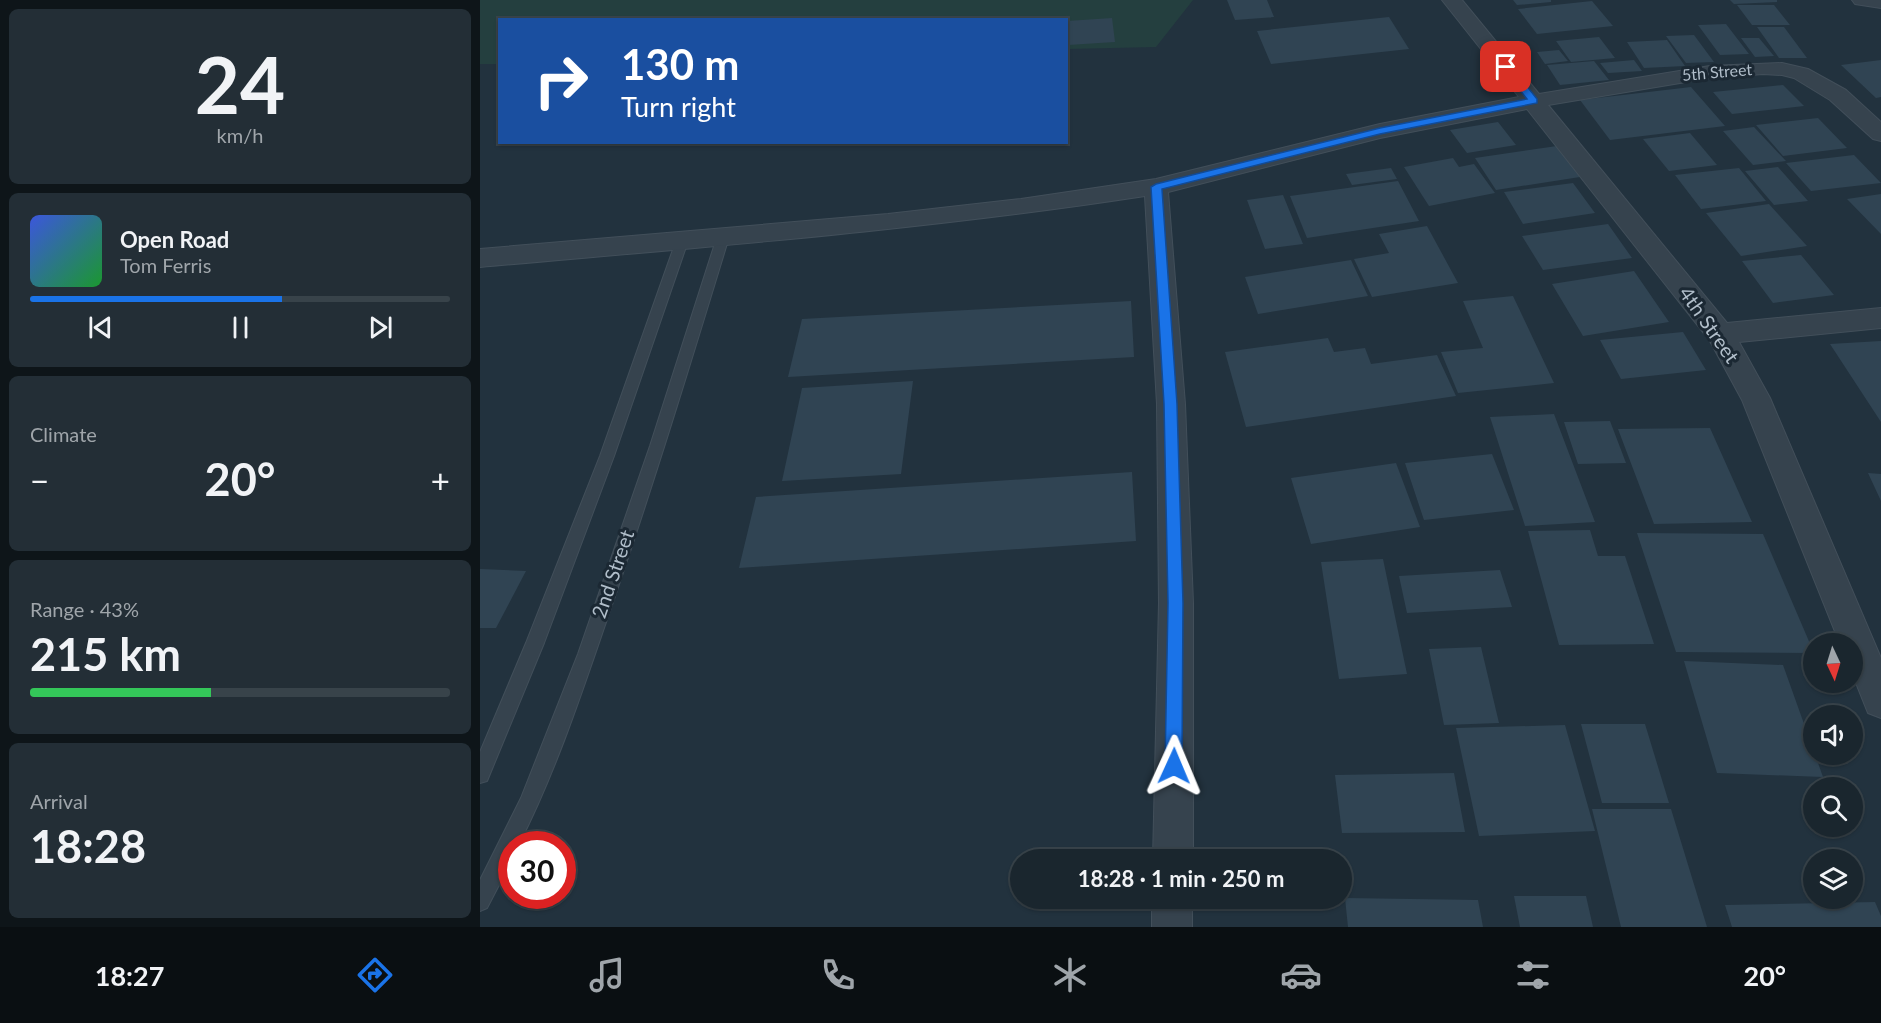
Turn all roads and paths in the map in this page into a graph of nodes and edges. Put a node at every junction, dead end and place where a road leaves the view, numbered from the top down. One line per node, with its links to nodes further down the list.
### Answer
1 (1452, 0): 4 (street, 4th Street)
2 (1862, 0): 3 (street)
3 (1881, 2)
4 (1533, 101): 5 (street, 5th Street); 6 (street, 5th Street); 11 (street, 4th Street)
5 (1881, 134)
6 (1156, 187): 7 (street, 5th Street); 14 (street)
7 (723, 237): 8 (street, 5th Street); 15 (lane, 2nd Street)
8 (682, 241): 9 (street, 5th Street); 13 (lane)
9 (480, 258)
10 (1881, 318): 11 (street)
11 (1720, 334): 12 (street, 4th Street)
12 (1881, 700)
13 (480, 774)
14 (1173, 849)
15 (480, 901)
16 (1172, 909): 17 (street)
17 (1172, 927)

